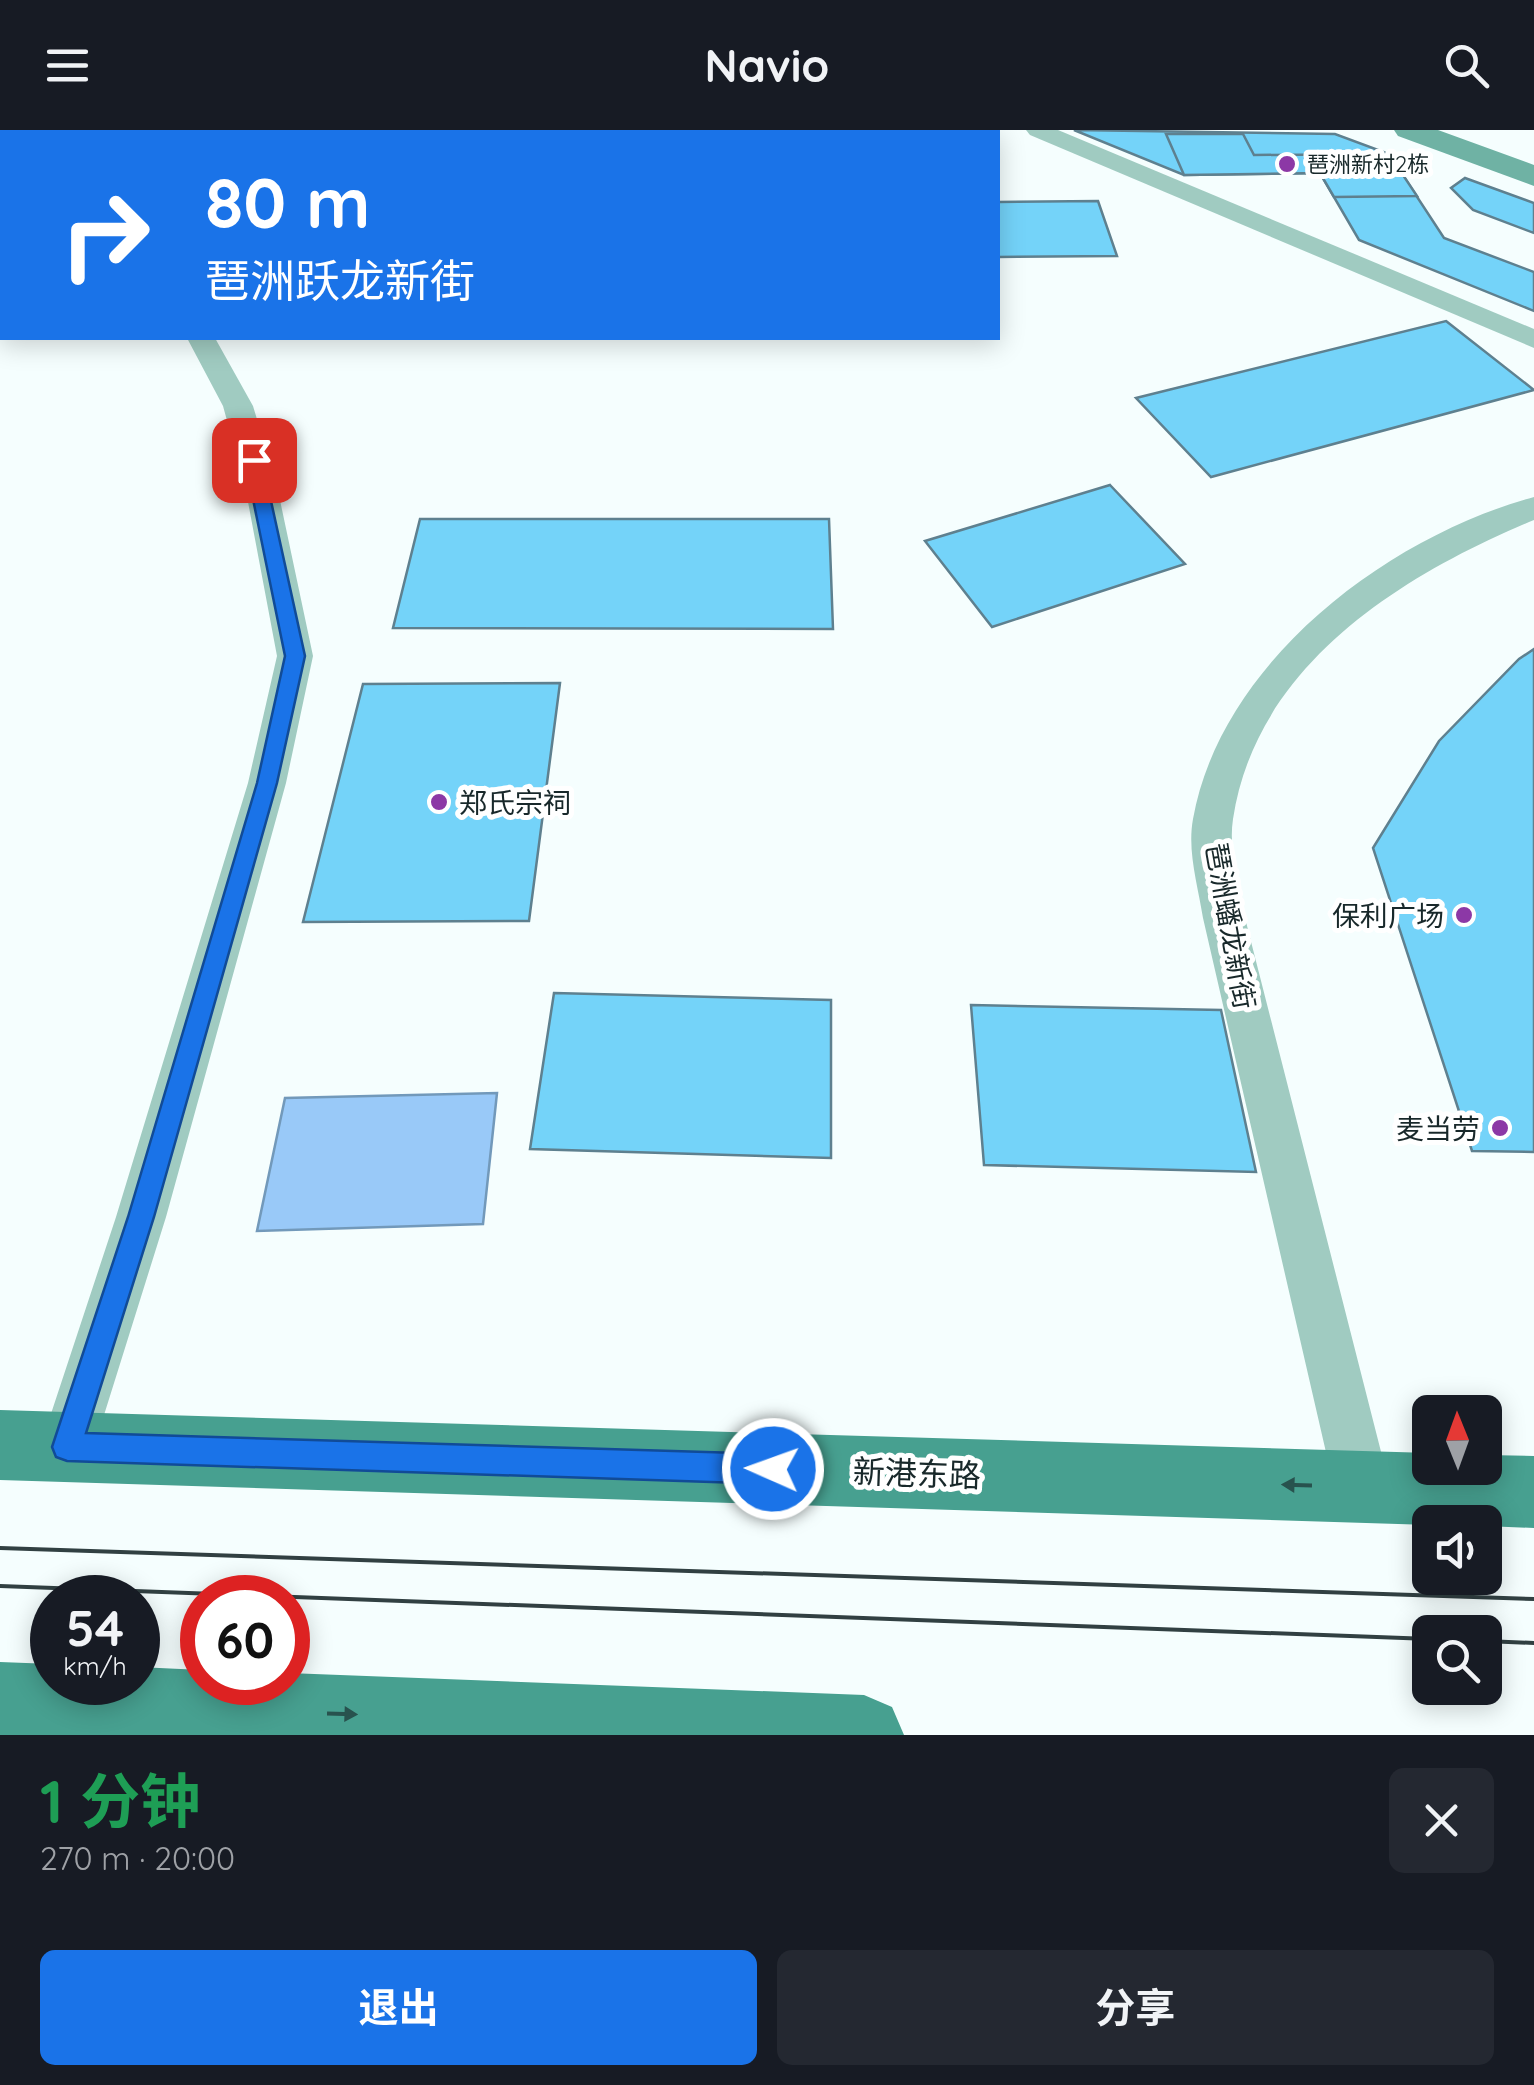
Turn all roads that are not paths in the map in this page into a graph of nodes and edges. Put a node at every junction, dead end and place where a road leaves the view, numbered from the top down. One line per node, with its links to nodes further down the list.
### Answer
1 (1038, 130): 4 (street)
2 (1408, 130): 3 (street)
3 (1534, 176)
4 (1534, 339)
5 (201, 340): 7 (street)
6 (1534, 508): 8 (street, 琶洲蟠龙新街)
7 (33, 1446): 8 (main road, 新港东路, one-way to 7)
8 (1362, 1488): 9 (main road, 新港东路)
9 (1534, 1492)
10 (0, 1701): 11 (main road, one-way to 11)
11 (864, 1735)

